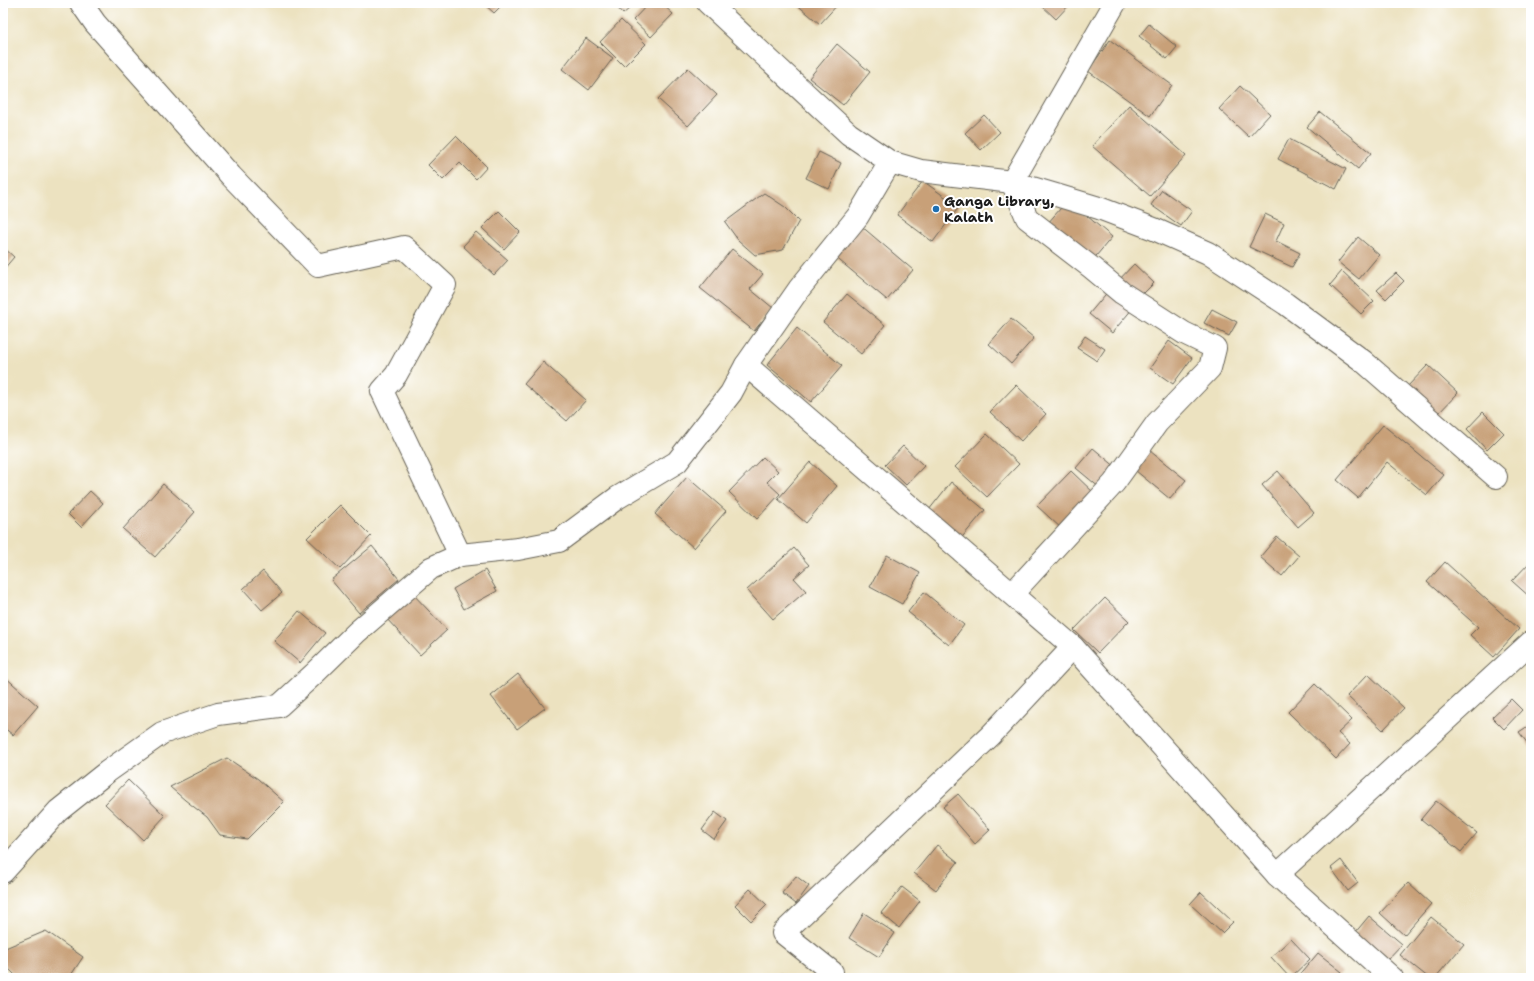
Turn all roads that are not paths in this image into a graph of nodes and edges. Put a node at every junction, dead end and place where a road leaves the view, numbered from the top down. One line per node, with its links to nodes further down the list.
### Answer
1 (81, 3): 8 (street)
2 (708, 3): 4 (street)
3 (1115, 3): 5 (street)
4 (890, 162): 5 (street); 6 (street)
5 (1012, 182): 7 (street); 9 (street)
6 (746, 365): 8 (street); 9 (street)
7 (1496, 477)
8 (460, 555): 12 (street)
9 (1012, 594): 11 (street)
10 (1531, 642): 13 (street)
11 (1073, 647): 13 (street); 14 (street)
12 (3, 872)
13 (1277, 875): 15 (street)
14 (824, 978)
15 (1392, 978)

